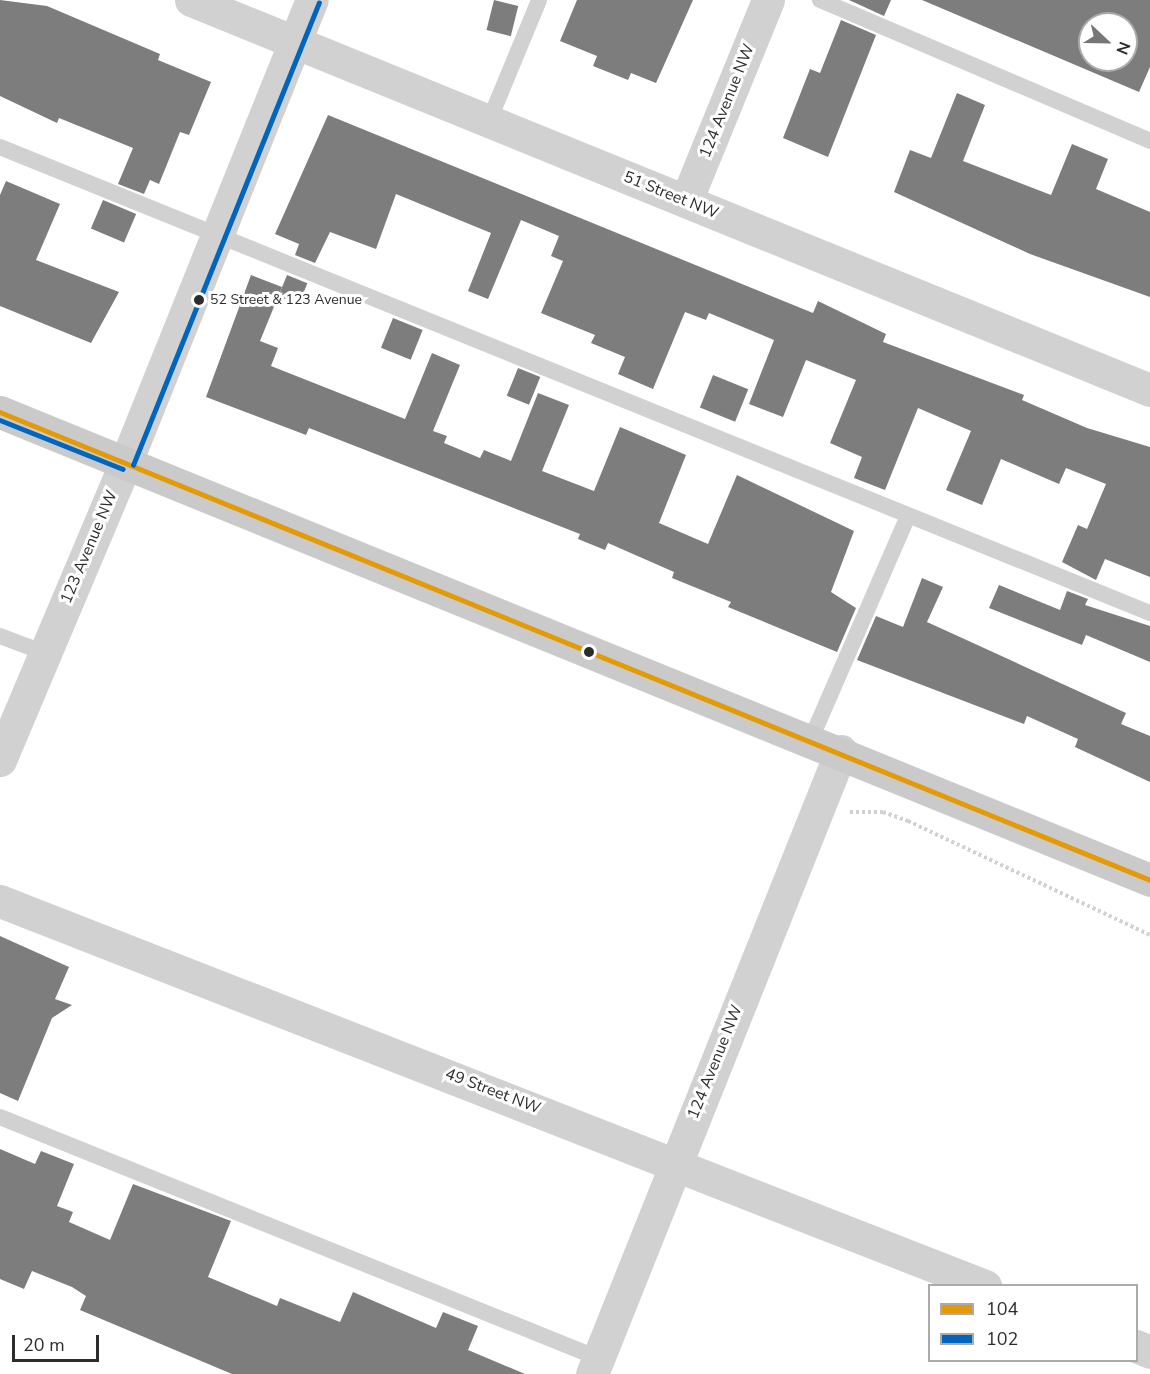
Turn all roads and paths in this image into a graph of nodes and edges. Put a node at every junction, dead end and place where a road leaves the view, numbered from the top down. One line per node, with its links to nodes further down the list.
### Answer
1 (191, 0): 6 (street, 51 Street NW)
2 (312, 0): 6 (street, 123 Avenue NW)
3 (539, 0): 7 (lane)
4 (768, 0): 10 (street, 124 Avenue NW)
5 (820, 0): 8 (lane)
6 (295, 42): 7 (street, 51 Street NW); 11 (street, 123 Avenue NW)
7 (489, 121): 10 (street, 51 Street NW)
8 (1150, 141)
9 (0, 147): 11 (lane)
10 (686, 201): 12 (street, 51 Street NW)
11 (217, 237): 14 (street, 123 Avenue NW); 15 (lane)
12 (1150, 390)
13 (0, 412): 14 (main road)
14 (126, 462): 18 (street, 123 Avenue NW); 19 (main road)
15 (907, 518): 16 (lane); 19 (lane)
16 (1150, 614)
17 (0, 636): 18 (lane)
18 (45, 653): 21 (street, 123 Avenue NW)
19 (811, 739): 20 (main road)
20 (841, 751): 22 (street, 124 Avenue NW); 23 (main road)
21 (0, 760)
22 (822, 801): 25 (path); 27 (street, 124 Avenue NW)
23 (1150, 880)
24 (0, 901): 27 (street, 49 Street NW)
25 (1150, 935)
26 (0, 1117): 29 (lane)
27 (675, 1161): 28 (street, 49 Street NW); 29 (street, 124 Avenue NW)
28 (980, 1284)
29 (595, 1366)

